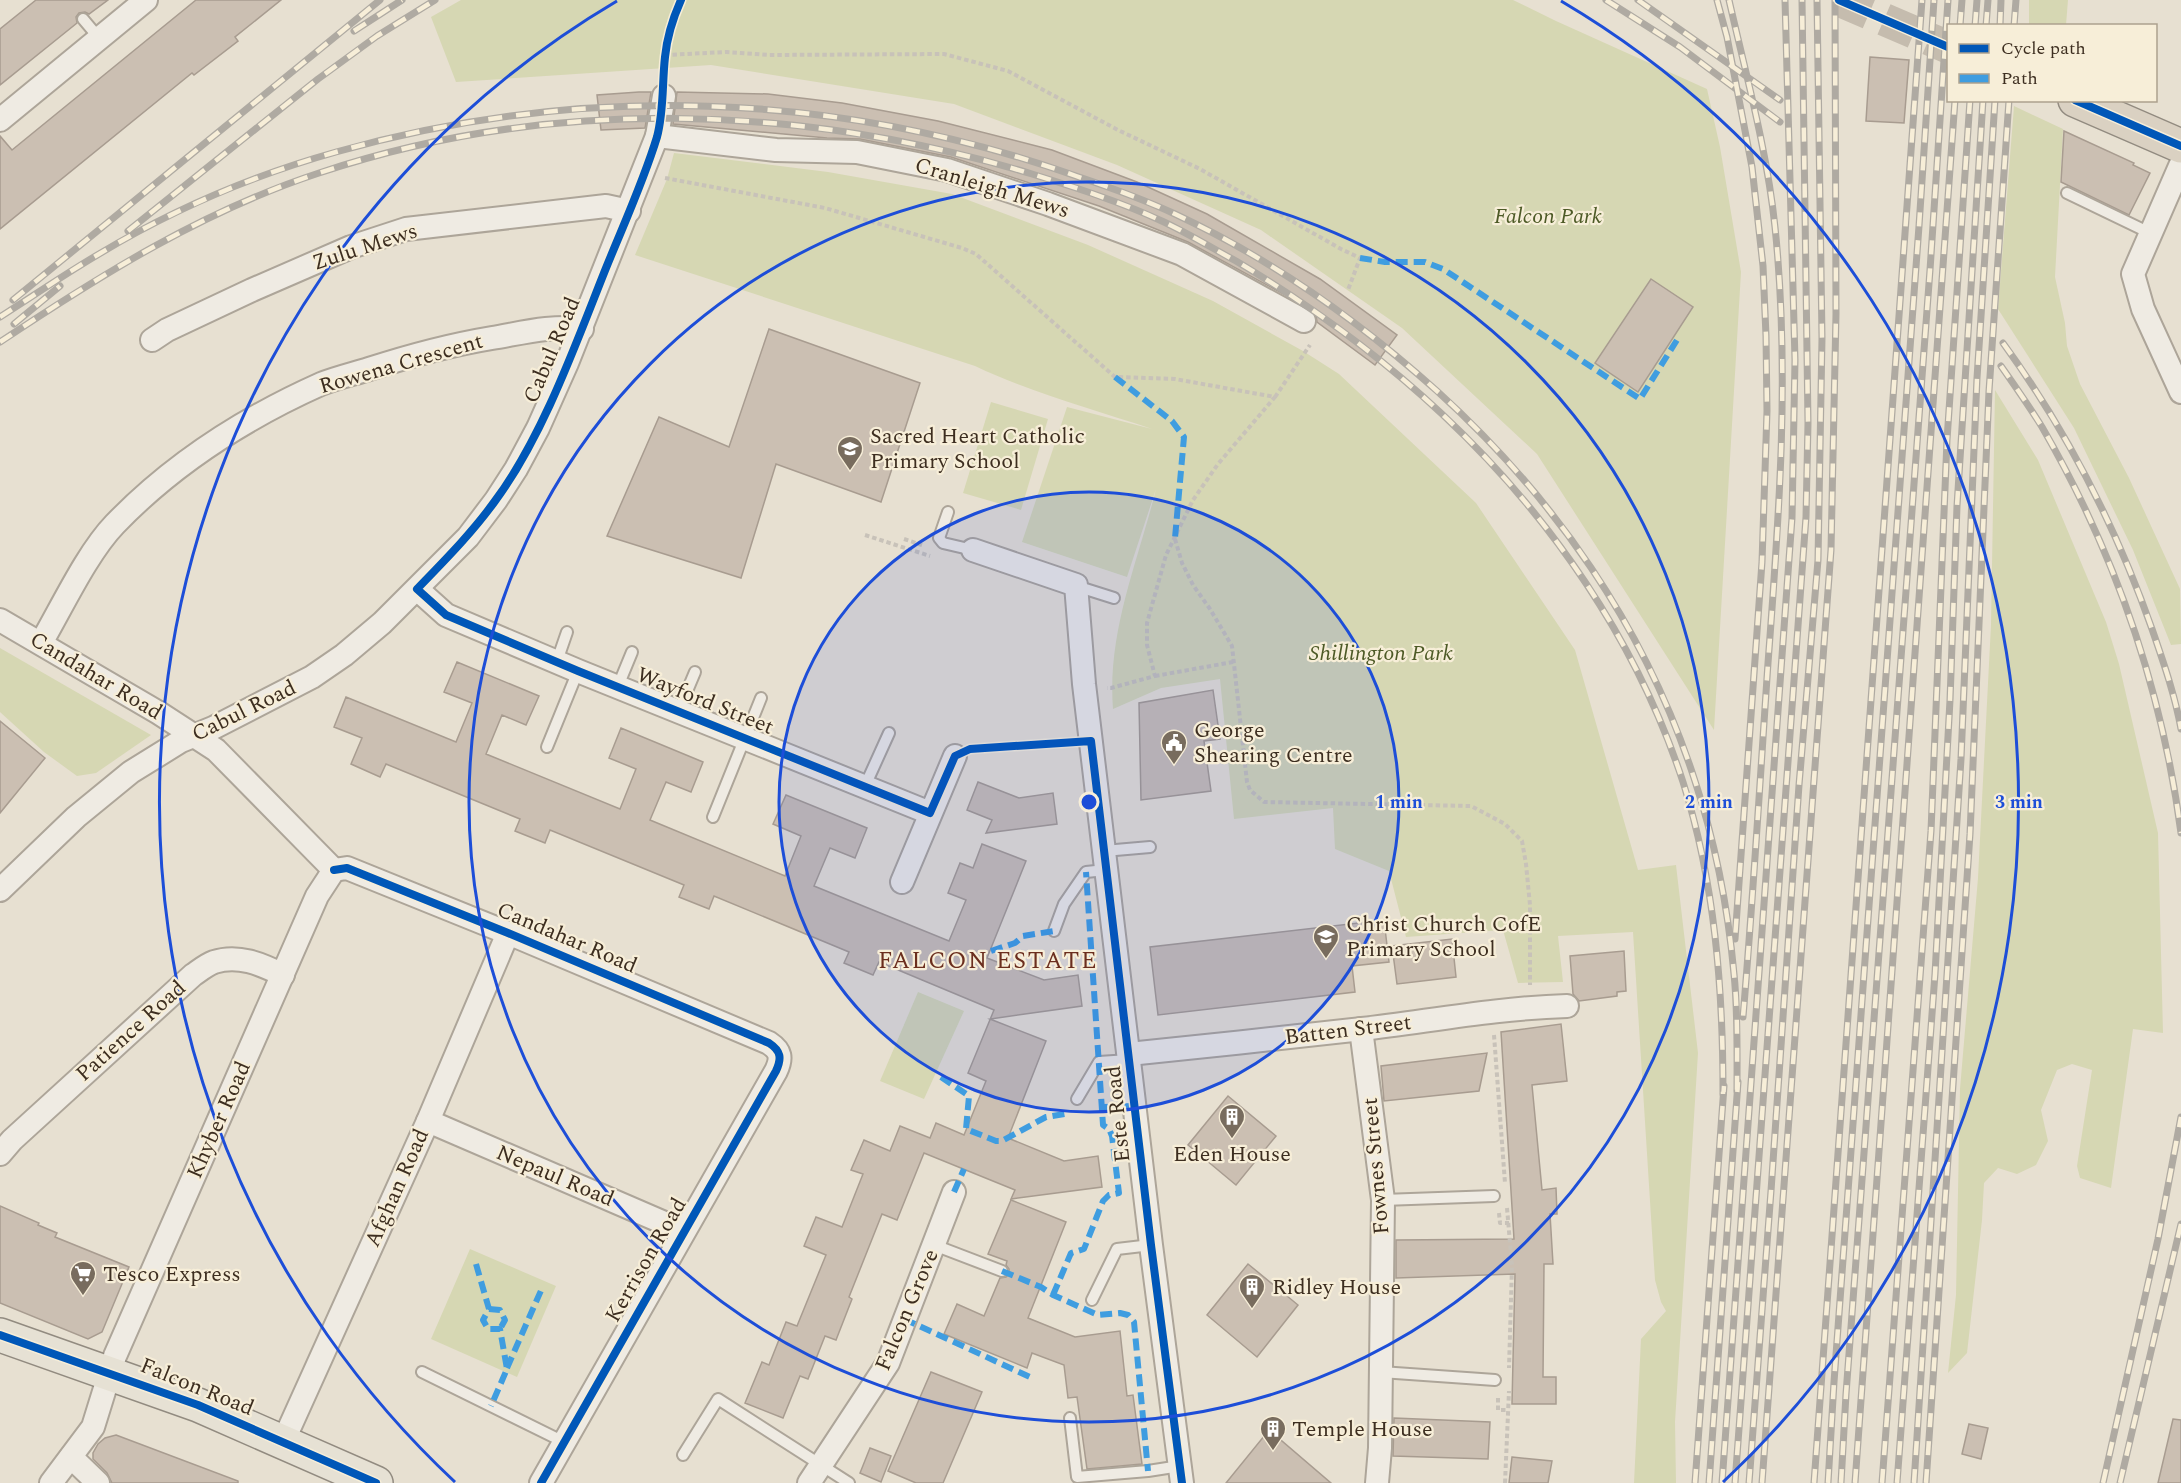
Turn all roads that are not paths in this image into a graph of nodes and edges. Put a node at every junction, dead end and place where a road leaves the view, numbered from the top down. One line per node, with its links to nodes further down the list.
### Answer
1 (146, 0): 3 (street)
2 (83, 19): 3 (lane)
3 (99, 38): 6 (street)
4 (664, 96): 7 (street, Cabul Road)
5 (2080, 102): 8 (highway)
6 (0, 120)
7 (657, 136): 11 (street, Cabul Road); 14 (street, Cranleigh Mews)
8 (2181, 146)
9 (2181, 164): 12 (street)
10 (2067, 193): 12 (lane)
11 (629, 211): 13 (street, Cabul Road); 15 (street, Zulu Mews)
12 (2150, 233): 16 (street)
13 (582, 329): 20 (street, Cabul Road); 24 (street, Rowena Crescent)
14 (1310, 329)
15 (152, 340)
16 (2181, 392)
17 (948, 512): 18 (lane)
18 (973, 550): 19 (street)
19 (1076, 585): 21 (lane); 41 (street, Este Road)
20 (417, 589): 26 (street, Wayford Street); 33 (street, Cabul Road)
21 (1114, 598)
22 (0, 620): 24 (street, Candahar Road)
23 (567, 632): 26 (lane)
24 (41, 643): 33 (street, Candahar Road)
25 (632, 652): 29 (lane)
26 (557, 661): 27 (street, Wayford Street)
27 (578, 671): 29 (street, Wayford Street); 35 (lane)
28 (695, 672): 31 (lane)
29 (618, 686): 31 (street, Wayford Street)
30 (761, 698): 34 (lane)
31 (679, 710): 34 (street, Wayford Street)
32 (889, 733): 37 (lane)
33 (195, 735): 42 (street, Candahar Road); 44 (street, Cabul Road)
34 (745, 737): 37 (street, Wayford Street); 39 (lane)
35 (547, 747)
36 (955, 756): 38 (street)
37 (865, 786): 38 (street, Wayford Street)
38 (930, 813): 43 (street)
39 (713, 817)
40 (1150, 847): 41 (lane)
41 (1105, 860): 45 (lane); 51 (street, Este Road)
42 (334, 870): 46 (street, Candahar Road); 47 (street, Khyber Road)
43 (902, 882)
44 (0, 890)
45 (1054, 931)
46 (508, 933): 50 (street, Candahar Road); 53 (street, Afghan Road)
47 (283, 975): 54 (street, Patience Road); 64 (street, Khyber Road)
48 (1567, 1006): 49 (street, Batten Street)
49 (1361, 1029): 51 (street, Batten Street); 57 (street, Fownes Street)
50 (780, 1054): 58 (street, Kerrison Road)
51 (1129, 1057): 52 (lane); 60 (street, Este Road)
52 (1077, 1100)
53 (428, 1120): 58 (street, Nepaul Road); 69 (street, Afghan Road)
54 (0, 1154)
55 (954, 1192): 59 (street, Falcon Grove)
56 (1494, 1196): 57 (lane)
57 (1383, 1200): 66 (street, Fownes Street)
58 (683, 1231): 70 (street, Kerrison Road)
59 (934, 1245): 61 (lane); 73 (street, Falcon Grove)
60 (1151, 1245): 62 (lane); 74 (street, Este Road)
61 (1002, 1271)
62 (1092, 1299)
63 (0, 1335): 64 (main road, Falcon Road)
64 (109, 1372): 69 (main road, Falcon Road); 72 (street, Khyber Road)
65 (422, 1372): 70 (lane)
66 (1381, 1372): 67 (lane); 80 (street, Fownes Street)
67 (1495, 1380)
68 (1070, 1418): 74 (lane)
69 (283, 1442): 77 (main road, Falcon Road)
70 (564, 1442): 78 (street, Kerrison Road)
71 (683, 1455): 73 (lane)
72 (71, 1457): 75 (street, Khyber Road); 76 (street)
73 (816, 1474): 79 (lane)
74 (1179, 1478)
75 (51, 1483)
76 (98, 1483)
77 (376, 1483)
78 (541, 1483)
79 (849, 1483)
80 (1377, 1483)

